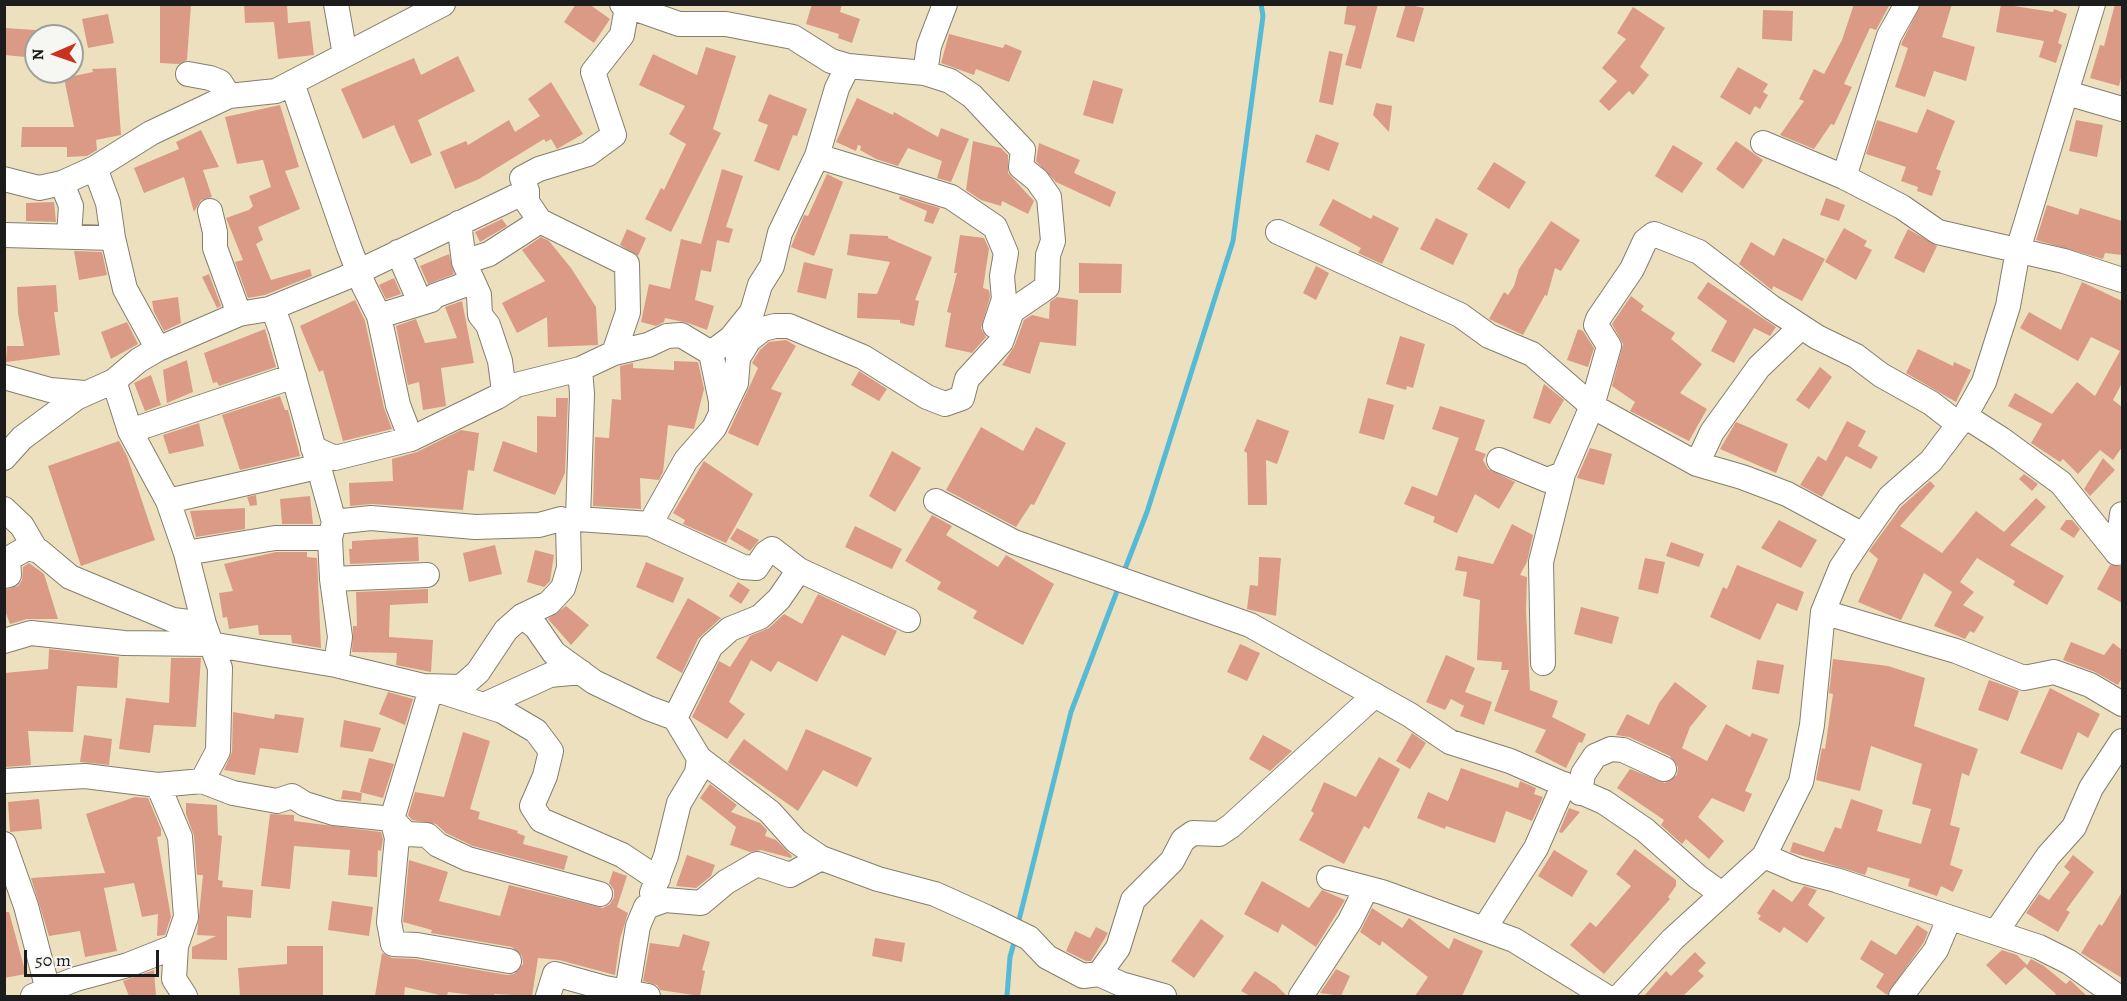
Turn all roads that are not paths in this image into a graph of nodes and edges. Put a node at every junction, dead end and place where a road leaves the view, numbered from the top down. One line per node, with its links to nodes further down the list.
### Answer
1 (336, 4): 7 (street)
2 (443, 4): 7 (street)
3 (945, 4): 9 (street)
4 (1907, 4): 18 (street)
5 (2093, 4): 12 (street)
6 (624, 6): 8 (street); 21 (street)
7 (345, 55): 11 (street)
8 (848, 66): 9 (street); 16 (street)
9 (926, 73): 42 (street)
10 (188, 74): 13 (street)
11 (292, 83): 13 (street); 31 (street)
12 (2067, 93): 14 (street); 29 (street)
13 (229, 96): 17 (street)
14 (2122, 108)
15 (1763, 143): 18 (street)
16 (817, 156): 40 (street); 42 (street)
17 (95, 168): 20 (street); 28 (street)
18 (1845, 177): 29 (street)
19 (4, 178): 20 (street)
20 (62, 183): 27 (street)
21 (527, 190): 23 (street); 24 (street)
22 (210, 211): 36 (street)
23 (540, 221): 32 (street); 41 (street)
24 (459, 223): 30 (street); 32 (street)
25 (1278, 232): 49 (street)
26 (5, 235): 27 (street)
27 (69, 236): 28 (street)
28 (113, 238): 39 (street)
29 (2018, 250): 33 (street); 51 (street)
30 (398, 252): 31 (street); 34 (street)
31 (359, 270): 35 (street); 37 (street)
32 (468, 272): 34 (street); 47 (street)
33 (2122, 280)
34 (420, 302): 37 (street)
35 (269, 309): 36 (street); 44 (street)
36 (239, 314): 39 (street)
37 (379, 316): 53 (street)
38 (1801, 327): 49 (street); 51 (street); 57 (street)
39 (158, 349): 46 (street)
40 (711, 352): 41 (street); 50 (street)
41 (614, 353): 43 (street)
42 (983, 361): 50 (street)
43 (580, 369): 47 (street); 63 (street)
44 (294, 376): 52 (street); 54 (street)
45 (4, 377): 48 (street)
46 (114, 381): 48 (street); 52 (street)
47 (504, 391): 53 (street)
48 (84, 393): 55 (street)
49 (1592, 406): 57 (street); 58 (street)
50 (721, 414): 64 (street)
51 (1961, 420): 62 (street); 66 (street)
52 (130, 430): 59 (street)
53 (411, 439): 54 (street)
54 (315, 457): 59 (street); 65 (street)
55 (4, 458)
56 (1500, 460): 58 (street)
57 (1698, 464): 66 (street)
58 (1563, 474): 78 (street)
59 (168, 501): 68 (street)
60 (936, 501): 82 (street)
61 (4, 509): 67 (street)
62 (2122, 514)
63 (573, 521): 64 (street); 65 (street); 74 (street)
64 (650, 524): 69 (street)
65 (332, 530): 68 (street); 72 (street)
66 (1863, 535): 73 (street)
67 (36, 550): 71 (street); 76 (street)
68 (186, 553): 76 (street)
69 (800, 570): 75 (street); 85 (street)
70 (427, 575): 72 (street)
71 (4, 576)
72 (332, 579): 79 (street)
73 (1823, 612): 83 (street); 95 (street)
74 (522, 616): 80 (street); 81 (street)
75 (908, 620)
76 (207, 634): 77 (street); 79 (street); 90 (street)
77 (4, 641)
78 (1543, 663)
79 (336, 665): 81 (street)
80 (581, 672): 84 (street); 85 (street)
81 (427, 687): 84 (street); 93 (street)
82 (1375, 695): 92 (street); 108 (street)
83 (2122, 704)
84 (483, 705): 98 (street)
85 (675, 718): 87 (street)
86 (2122, 741): 105 (street)
87 (699, 758): 96 (street); 98 (street)
88 (1664, 769): 92 (street)
89 (4, 781): 91 (street)
90 (202, 781): 91 (street); 93 (street)
91 (158, 785): 106 (street)
92 (1572, 789): 101 (street); 104 (street)
93 (392, 819): 100 (street); 107 (street)
94 (4, 844): 109 (street)
95 (1764, 856): 101 (street); 103 (street)
96 (820, 858): 102 (street); 108 (street)
97 (1329, 878): 99 (street)
98 (658, 879): 102 (street)
99 (1366, 889): 104 (street); 114 (street)
100 (600, 894)
101 (1722, 894): 116 (street)
102 (646, 907): 110 (street)
103 (1949, 919): 105 (street); 117 (street)
104 (1484, 929): 115 (street)
105 (1996, 932): 118 (street)
106 (176, 946): 109 (street); 111 (street)
107 (509, 961)
108 (1099, 975): 113 (street)
109 (44, 994)
110 (638, 994): 112 (street)
111 (185, 996)
112 (548, 996)
113 (1164, 996)
114 (1301, 996)
115 (1605, 996)
116 (1620, 996)
117 (1901, 996)
118 (2116, 996)

